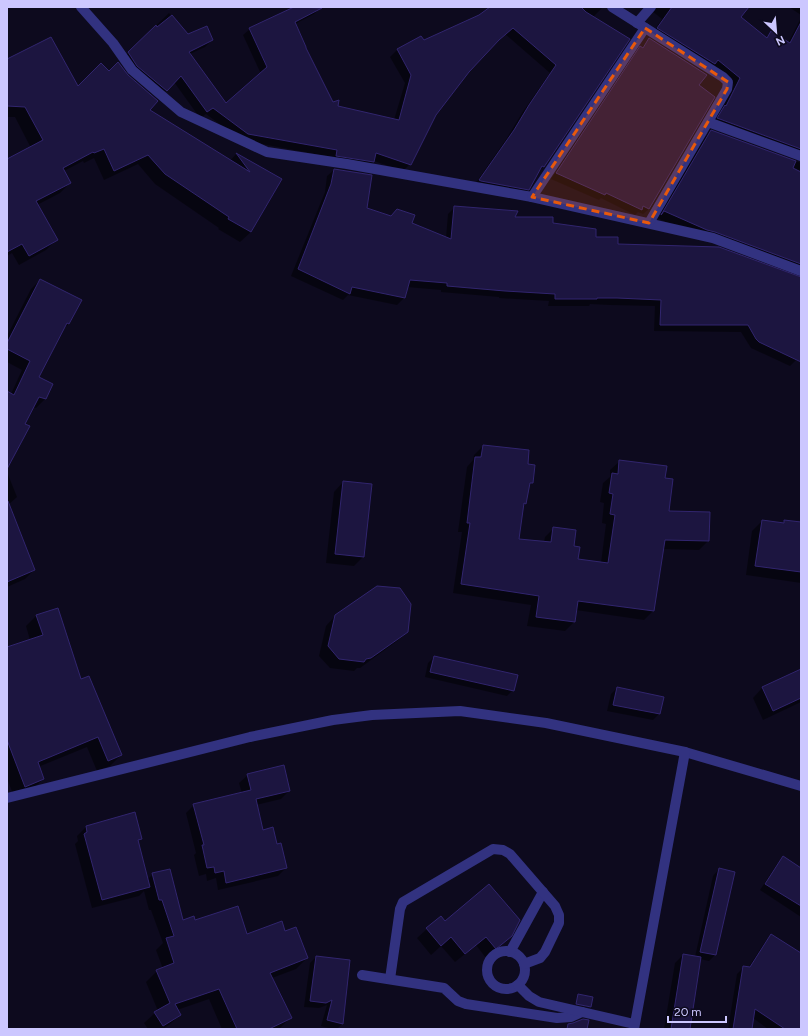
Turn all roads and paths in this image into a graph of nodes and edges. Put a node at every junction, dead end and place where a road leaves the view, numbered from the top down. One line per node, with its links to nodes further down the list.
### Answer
1 (81, 7): 7 (street)
2 (612, 7): 4 (street)
3 (651, 7): 4 (street)
4 (641, 26): 5 (street); 7 (street)
5 (708, 122): 6 (street); 8 (street)
6 (801, 156)
7 (532, 197): 8 (street)
8 (649, 223): 9 (street)
9 (801, 271)
10 (685, 752): 11 (street); 12 (street); 20 (street)
11 (801, 786)
12 (7, 798)
13 (543, 892): 14 (street); 15 (street); 17 (street)
14 (510, 952): 15 (street); 18 (street)
15 (524, 964): 18 (street)
16 (362, 975): 17 (street)
17 (390, 979): 19 (street)
18 (518, 985): 19 (street)
19 (582, 1012): 20 (street)
20 (634, 1027)

